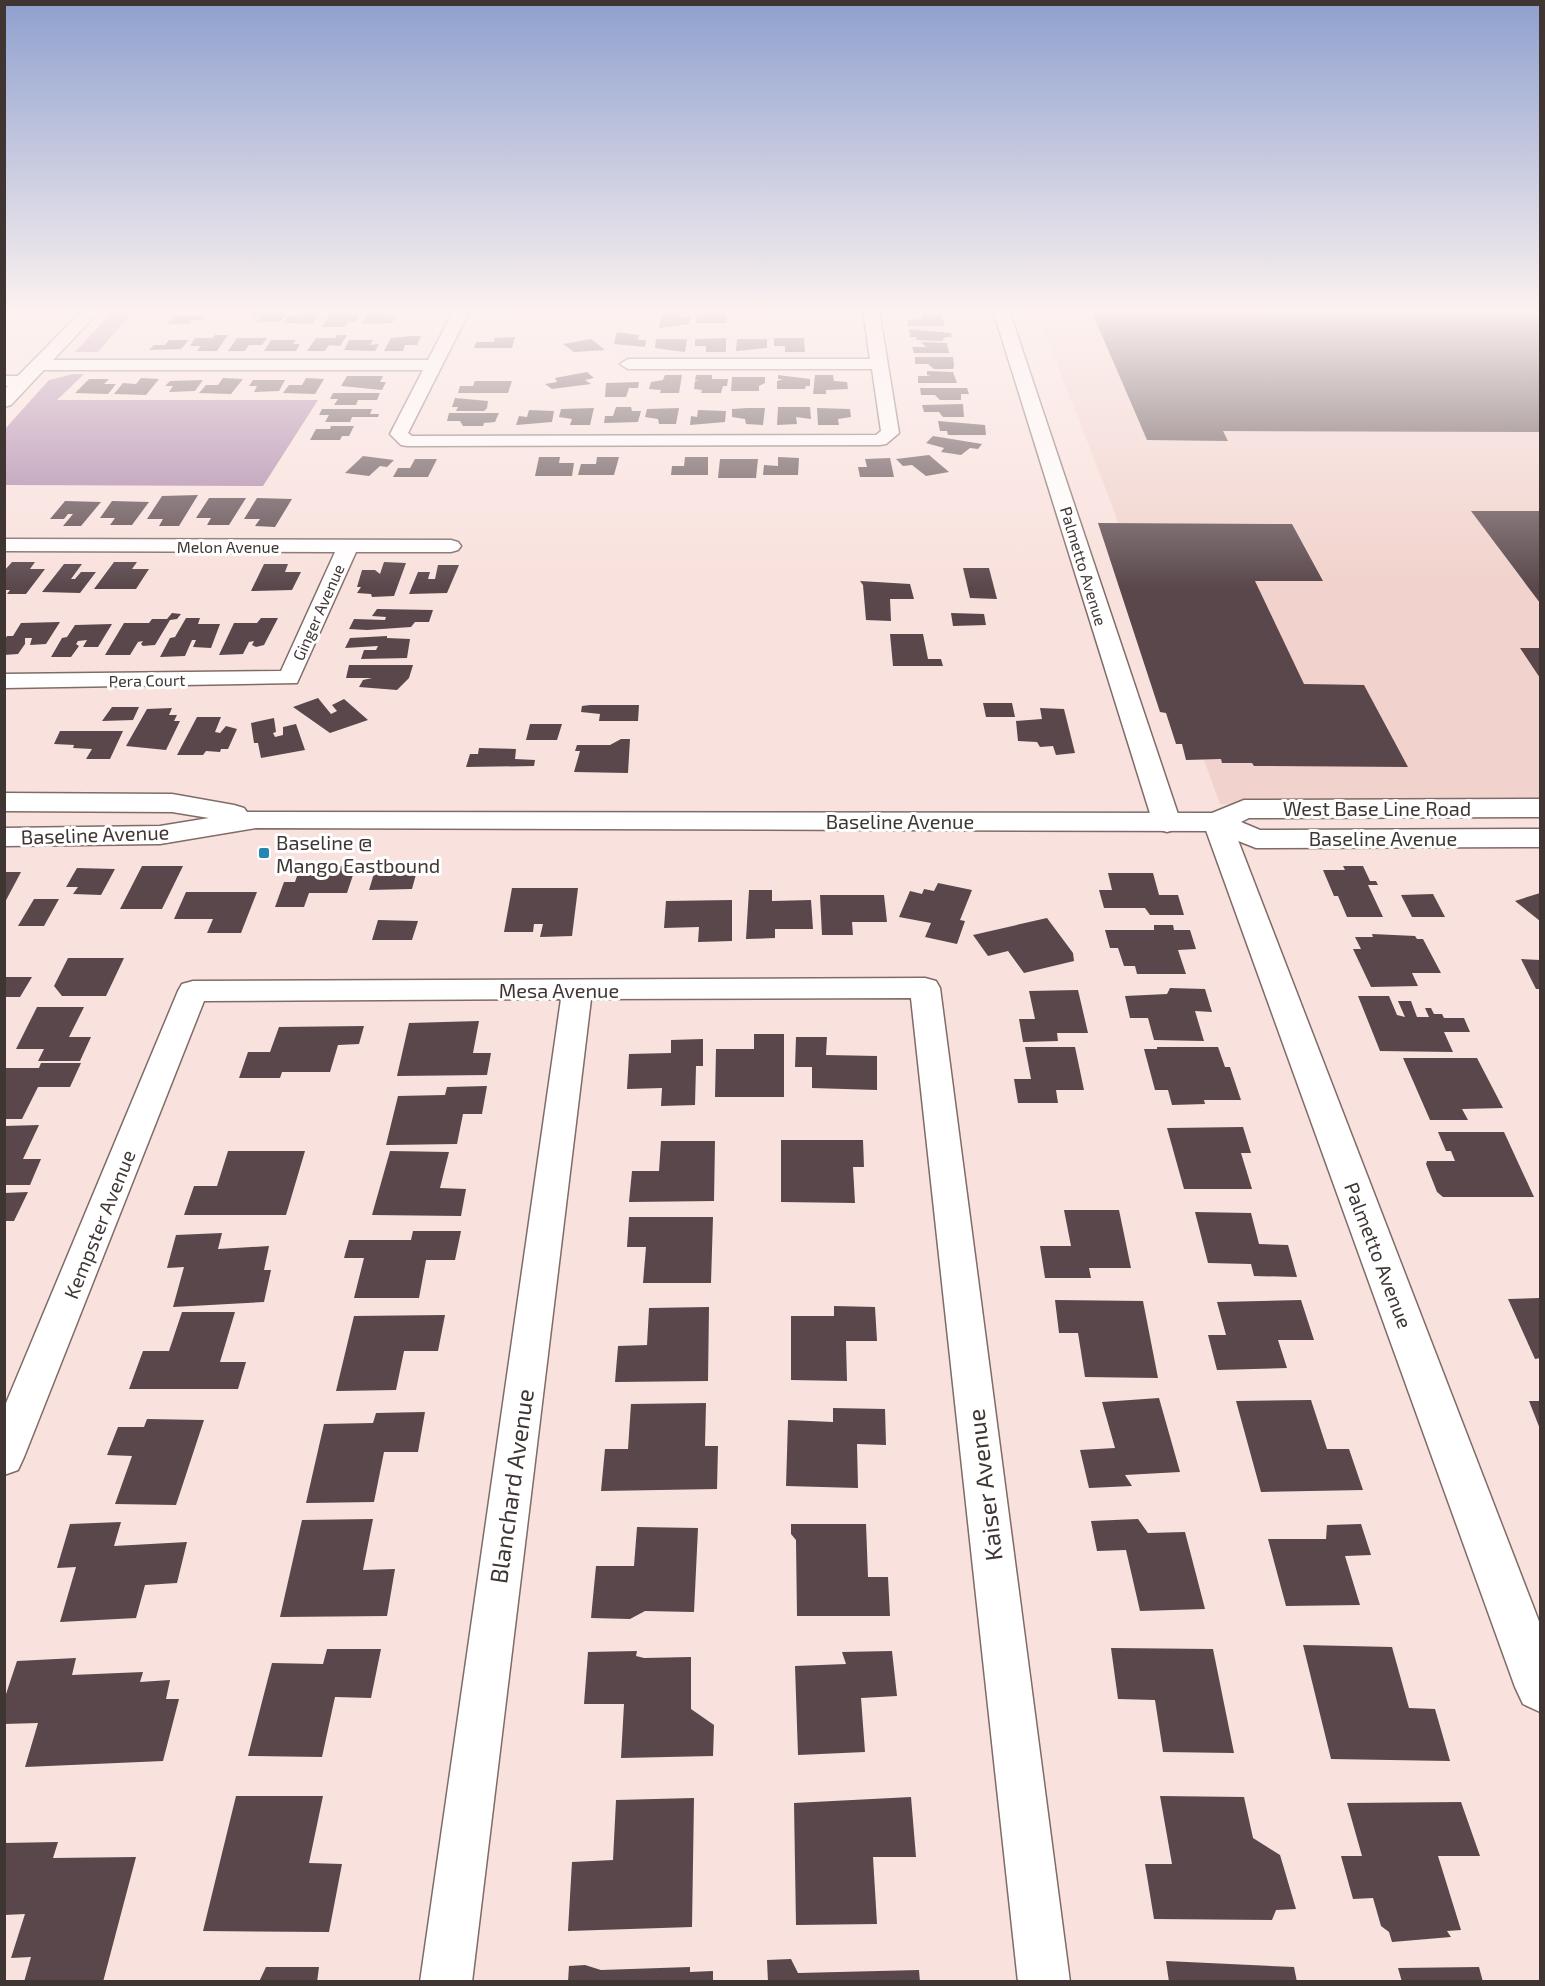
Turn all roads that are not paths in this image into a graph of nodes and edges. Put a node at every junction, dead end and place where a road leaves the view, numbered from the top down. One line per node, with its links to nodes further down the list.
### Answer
1 (415, 403): 2 (street)
2 (885, 403)
3 (1031, 403): 13 (street, Palmetto Avenue)
4 (4, 545): 5 (street, Melon Avenue)
5 (348, 546): 6 (street, Melon Avenue); 7 (street, Ginger Avenue)
6 (451, 546)
7 (289, 678): 8 (street, Pera Court)
8 (4, 681)
9 (4, 802): 11 (street, Baseline Avenue)
10 (1540, 808): 12 (street, West Base Line Road)
11 (256, 819): 13 (street, Baseline Avenue); 14 (street, Baseline Avenue)
12 (1217, 822): 13 (street, Baseline Avenue); 15 (street, Baseline Avenue); 20 (street, Palmetto Avenue)
13 (1167, 823)
14 (4, 837)
15 (1540, 838)
16 (925, 988): 17 (street, Mesa Avenue); 22 (street, Kaiser Avenue)
17 (577, 990): 18 (street, Mesa Avenue); 21 (street, Blanchard Avenue)
18 (193, 991): 19 (street, Kempster Avenue)
19 (4, 1457)
20 (1540, 1687)
21 (446, 1982)
22 (1044, 1982)

